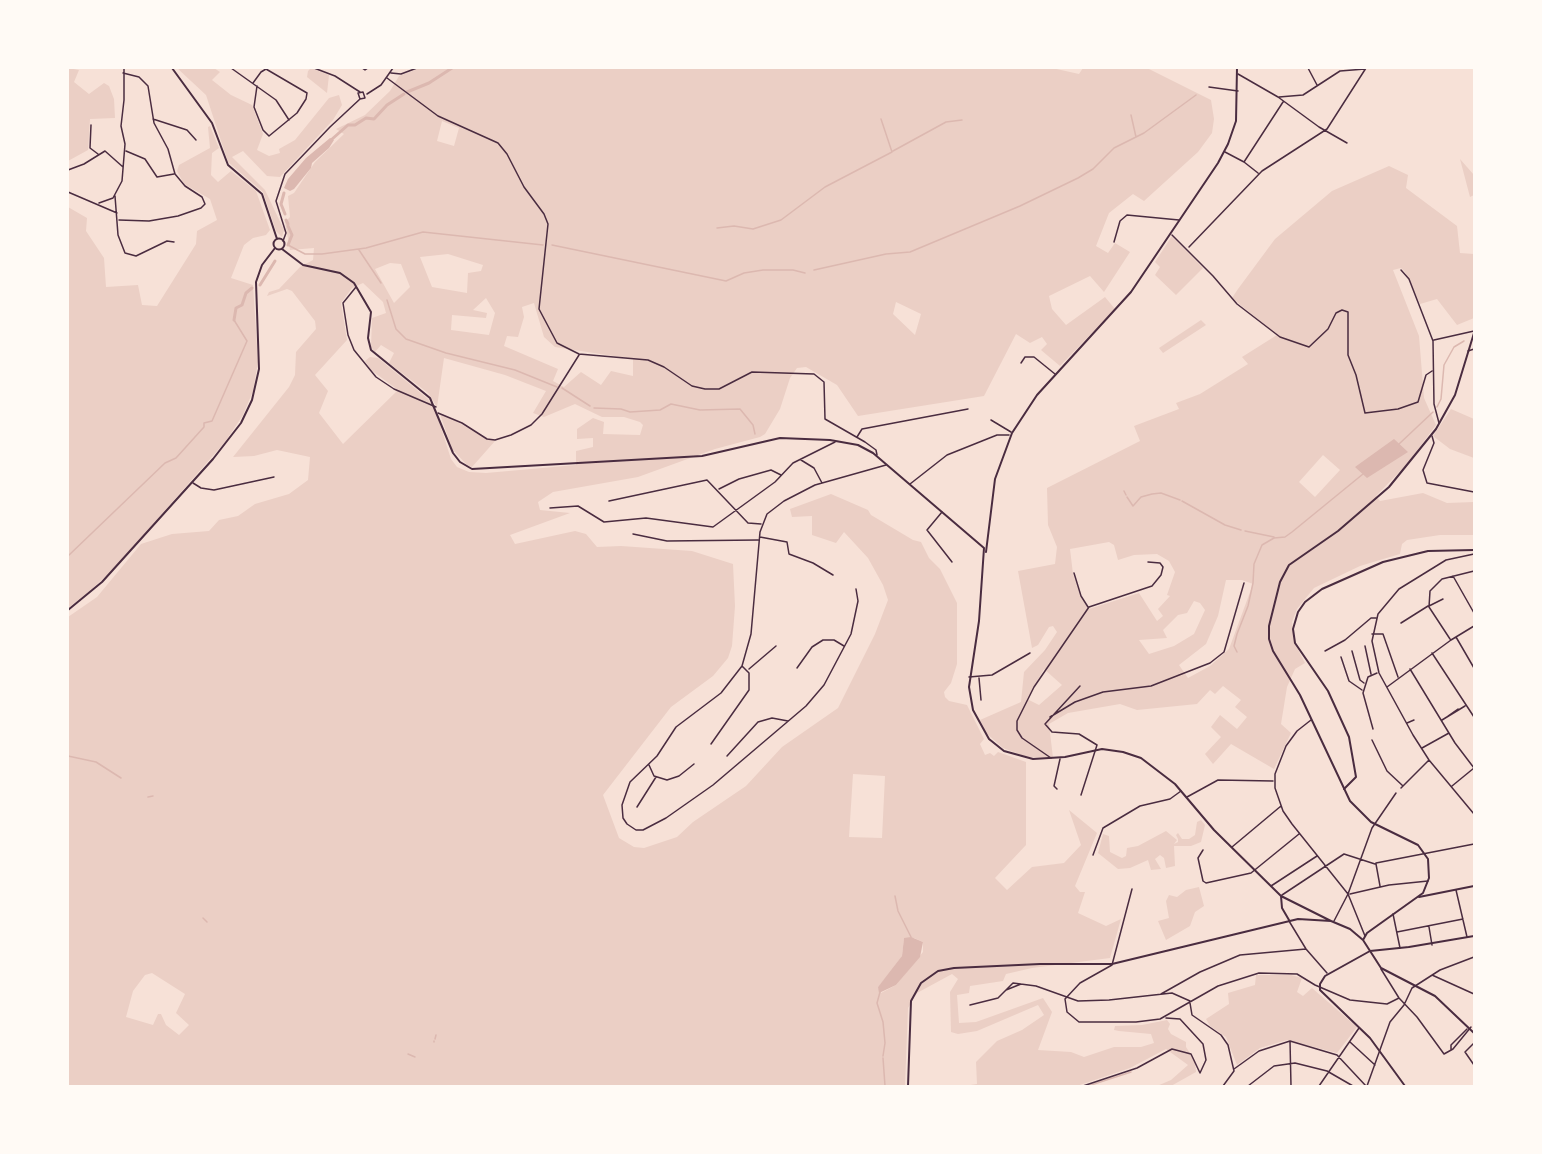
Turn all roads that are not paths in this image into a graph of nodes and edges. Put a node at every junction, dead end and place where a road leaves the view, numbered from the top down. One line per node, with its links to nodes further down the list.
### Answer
1 (124, 68): 14 (street)
2 (172, 68): 49 (main road)
3 (231, 68): 18 (street)
4 (314, 68): 23 (street)
5 (362, 68): 6 (street)
6 (368, 68)
7 (393, 68): 15 (street)
8 (417, 68): 15 (street)
9 (1237, 68): 16 (main road)
10 (1308, 68): 20 (street)
11 (1334, 68): 13 (street)
12 (1366, 69): 13 (street); 31 (street)
13 (1336, 72): 20 (street)
14 (123, 73): 28 (street); 34 (street)
15 (390, 73): 17 (street)
16 (1238, 74): 22 (main road); 25 (street)
17 (387, 78): 24 (street); 62 (street)
18 (253, 83): 19 (street); 29 (street)
19 (257, 86): 29 (street); 29 (street)
20 (1317, 86): 25 (street)
21 (1209, 87): 22 (street)
22 (1238, 91): 35 (main road)
23 (360, 92): 24 (street); 26 (street)
24 (366, 94): 26 (street)
25 (1278, 97): 27 (street)
26 (360, 99): 50 (street)
27 (1284, 101): 31 (street); 37 (street)
28 (153, 120): 32 (street); 40 (street)
29 (289, 121)
30 (91, 125): 36 (street)
31 (1325, 131): 33 (street); 41 (street)
32 (196, 140)
33 (1347, 143)
34 (125, 151): 38 (street); 40 (street)
35 (1225, 152): 37 (street); 47 (main road)
36 (99, 154): 38 (street); 39 (street)
37 (1244, 162): 41 (street)
38 (123, 167): 43 (street)
39 (68, 170)
40 (174, 174): 46 (street)
41 (1259, 174): 53 (street)
42 (68, 192): 44 (street)
43 (115, 196): 44 (street); 45 (street)
44 (99, 203): 45 (street)
45 (118, 213): 46 (street)
46 (119, 220): 51 (street)
47 (1179, 220): 48 (main road); 52 (street)
48 (1171, 233): 64 (street); 65 (main road)
49 (277, 240): 50 (main road); 54 (main road)
50 (283, 241): 55 (main road)
51 (174, 242)
52 (1114, 242)
53 (1189, 247)
54 (275, 248): 55 (main road); 80 (main road)
55 (282, 249): 57 (main road)
56 (1401, 270): 59 (street)
57 (357, 287): 66 (main road); 66 (street)
58 (1474, 332): 59 (street); 61 (main road)
59 (1433, 340): 64 (street)
60 (1474, 349): 61 (street)
61 (1468, 351): 70 (main road)
62 (579, 354): 68 (street); 73 (street)
63 (1021, 363): 65 (street)
64 (1432, 371): 70 (street)
65 (1056, 375): 71 (main road)
66 (436, 407): 68 (main road)
67 (968, 410): 73 (street)
68 (438, 413): 74 (main road)
69 (991, 420): 71 (street)
70 (1439, 424): 72 (main road)
71 (1011, 434): 82 (street); 92 (main road)
72 (1431, 436): 84 (street); 143 (main road)
73 (857, 437): 75 (street)
74 (836, 441): 75 (main road); 76 (street)
75 (877, 455): 77 (main road)
76 (800, 459): 78 (street); 81 (street)
77 (887, 464): 81 (street); 82 (main road)
78 (782, 476): 83 (street); 87 (street)
79 (274, 477): 80 (street)
80 (193, 482): 109 (main road)
81 (822, 483): 89 (street)
82 (910, 484): 88 (main road)
83 (718, 490): 85 (street); 87 (street)
84 (1474, 492)
85 (609, 501)
86 (550, 507): 87 (street)
87 (736, 509): 89 (street)
88 (942, 511): 93 (main road); 98 (street)
89 (762, 524): 91 (street)
90 (633, 534): 91 (street)
91 (759, 538): 102 (street); 125 (street)
92 (987, 541): 93 (main road); 95 (main road)
93 (983, 545): 95 (main road)
94 (1459, 550): 96 (main road); 97 (street); 165 (main road)
95 (986, 552): 132 (main road)
96 (1474, 552): 97 (street)
97 (1460, 556): 111 (street)
98 (952, 562)
99 (1148, 562): 108 (street)
100 (1474, 571): 103 (street)
101 (1074, 573): 108 (street)
102 (833, 575)
103 (1453, 575): 107 (street); 110 (street)
104 (1244, 583): 141 (street)
105 (856, 589): 118 (street)
106 (1443, 599): 107 (street)
107 (1429, 606): 112 (street); 116 (street)
108 (1089, 608): 156 (street)
109 (68, 610)
110 (1474, 613)
111 (1376, 618): 114 (street); 120 (street)
112 (1401, 623)
113 (1474, 626): 115 (street)
114 (1372, 634): 130 (street); 134 (street)
115 (1456, 637): 116 (street); 127 (street)
116 (1451, 640): 123 (street)
117 (776, 646): 129 (street)
118 (845, 646): 126 (street); 146 (street)
119 (1365, 646): 131 (street)
120 (1325, 651)
121 (1352, 651): 135 (street)
122 (1030, 653): 133 (street)
123 (1432, 653): 128 (street); 140 (street)
124 (1341, 657): 138 (street)
125 (742, 666): 129 (street); 158 (street)
126 (797, 668)
127 (1474, 668)
128 (1410, 669): 134 (street); 145 (street)
129 (748, 670): 151 (street)
130 (1379, 673): 131 (street); 137 (street)
131 (1371, 674): 135 (street)
132 (969, 677): 133 (street); 156 (main road)
133 (979, 677): 139 (street)
134 (1398, 678): 137 (street)
135 (1365, 683): 138 (street)
136 (1080, 686): 141 (street)
137 (1386, 687): 147 (street)
138 (1363, 690): 148 (street)
139 (981, 700)
140 (1467, 705): 142 (street); 145 (street)
141 (1050, 717): 153 (street)
142 (1474, 717)
143 (1312, 720): 162 (street); 165 (main road)
144 (1414, 720): 147 (street)
145 (1441, 720): 149 (street)
146 (789, 721): 154 (street); 158 (street)
147 (1407, 724): 152 (street)
148 (1373, 729)
149 (1449, 733): 152 (street); 160 (street)
150 (1372, 740): 157 (street)
151 (711, 744)
152 (1421, 748): 157 (street)
153 (1097, 749): 155 (main road); 166 (main road); 168 (street)
154 (727, 756)
155 (1059, 758): 156 (main road); 164 (street)
156 (1051, 759)
157 (1430, 760): 163 (street)
158 (649, 764): 161 (street)
159 (694, 764): 161 (street)
160 (1474, 768): 163 (street)
161 (656, 777): 171 (street)
162 (1274, 781): 169 (street); 170 (street)
163 (1451, 787): 172 (street)
164 (1057, 789)
165 (1344, 789): 173 (main road)
166 (1182, 791): 169 (main road); 179 (street)
167 (1396, 794): 173 (street)
168 (1081, 795)
169 (1187, 797): 176 (main road)
170 (1281, 806): 174 (street); 176 (street)
171 (638, 807)
172 (1474, 814)
173 (1374, 824): 178 (main road); 181 (street)
174 (1299, 834): 180 (street); 184 (street)
175 (1474, 844): 178 (street)
176 (1231, 847): 184 (main road)
177 (1203, 850): 184 (street)
178 (1425, 852): 182 (street); 185 (main road)
179 (1094, 855)
180 (1317, 856): 183 (street); 186 (street)
181 (1361, 858): 182 (street); 183 (street); 192 (street)
182 (1376, 864): 187 (street)
183 (1326, 867): 192 (street); 194 (street)
184 (1254, 871): 186 (main road)
185 (1429, 881): 187 (street); 189 (main road)
186 (1270, 886): 194 (main road)
187 (1380, 886): 192 (street)
188 (1474, 886): 191 (main road)
189 (1426, 888): 193 (main road); 195 (main road)
190 (1132, 889): 217 (street)
191 (1456, 890): 193 (main road); 202 (street)
192 (1348, 894): 204 (street); 208 (street)
193 (1432, 894): 195 (main road)
194 (1281, 896): 196 (main road); 197 (main road)
195 (1419, 897): 200 (main road)
196 (1287, 899): 197 (main road); 199 (main road)
197 (1281, 902): 198 (main road)
198 (1284, 911): 203 (main road); 205 (main road)
199 (1316, 913): 201 (main road); 204 (main road)
200 (1394, 914): 207 (street); 208 (main road)
201 (1315, 919): 203 (main road); 204 (main road)
202 (1463, 919): 206 (street); 210 (street)
203 (1289, 920): 205 (main road); 214 (street)
204 (1332, 921): 211 (main road)
205 (1281, 922): 217 (main road)
206 (1429, 926): 207 (street); 212 (street)
207 (1397, 932): 213 (street)
208 (1365, 936): 211 (main road)
209 (1474, 936): 210 (main road)
210 (1467, 938): 212 (main road)
211 (1363, 940): 215 (main road)
212 (1432, 945): 213 (main road)
213 (1400, 948): 215 (main road)
214 (1306, 949): 219 (street); 224 (street)
215 (1370, 951): 218 (main road); 219 (main road)
216 (1474, 957): 221 (street)
217 (1112, 964): 229 (street); 249 (main road)
218 (1381, 968): 220 (main road); 222 (street)
219 (1328, 974): 225 (main road)
220 (1392, 974): 222 (street); 223 (main road)
221 (1431, 975): 223 (street); 228 (street)
222 (1386, 979): 230 (street)
223 (1416, 986): 233 (street); 236 (main road)
224 (1170, 987): 226 (street); 227 (street)
225 (1320, 987): 230 (street); 231 (street); 237 (main road)
226 (1172, 993): 227 (street); 231 (street)
227 (1161, 994): 229 (street)
228 (1474, 994)
229 (1066, 997): 232 (street); 234 (street)
230 (1399, 998): 233 (street)
231 (1190, 1002): 234 (street); 247 (street)
232 (970, 1005)
233 (1404, 1005): 236 (street); 242 (street)
234 (1165, 1017): 250 (street)
235 (1474, 1023): 236 (street)
236 (1471, 1027): 238 (main road)
237 (1359, 1028): 240 (street); 242 (main road)
238 (1474, 1033)
239 (1290, 1041): 243 (street); 244 (street); 247 (street)
240 (1349, 1041): 243 (street); 246 (street)
241 (1474, 1043): 245 (street)
242 (1380, 1050): 246 (street); 258 (main road)
243 (1338, 1056): 248 (street); 257 (street)
244 (1291, 1063): 248 (street); 252 (street); 254 (street)
245 (1474, 1065)
246 (1375, 1066): 257 (street)
247 (1234, 1069): 251 (street)
248 (1327, 1071): 255 (street); 256 (street)
249 (908, 1086)
250 (1083, 1086)
251 (1223, 1086)
252 (1248, 1086)
253 (1281, 1086): 254 (street)
254 (1291, 1086)
255 (1319, 1086)
256 (1353, 1086)
257 (1366, 1086)
258 (1405, 1086)

